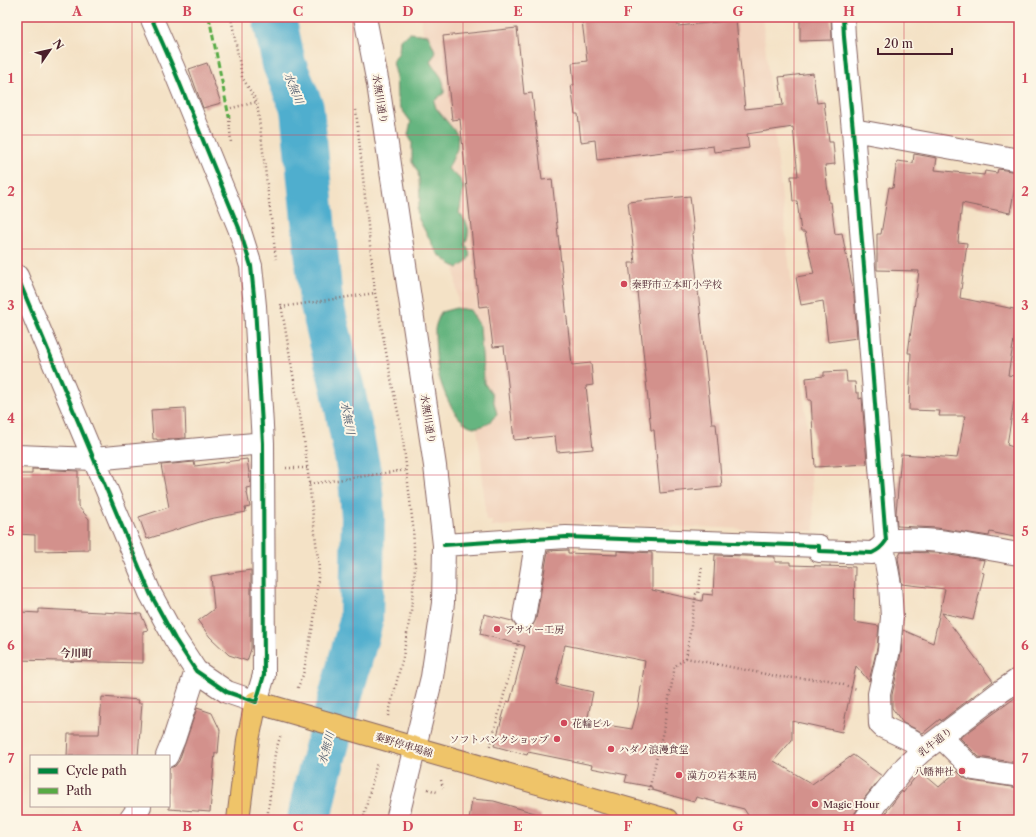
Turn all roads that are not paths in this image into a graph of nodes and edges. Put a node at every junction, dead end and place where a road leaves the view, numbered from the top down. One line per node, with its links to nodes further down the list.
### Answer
1 (151, 17): 7 (street)
2 (365, 17): 12 (street, 水無川通り)
3 (843, 17): 4 (street)
4 (852, 130): 5 (street); 11 (street)
5 (1019, 160)
6 (17, 276): 9 (street)
7 (263, 443): 9 (street); 17 (street)
8 (17, 456): 9 (street)
9 (94, 459): 15 (street)
10 (536, 538): 11 (street); 12 (street); 14 (street)
11 (884, 543): 13 (street); 20 (street)
12 (444, 545): 19 (street, 水無川通り)
13 (1019, 554)
14 (524, 617)
15 (196, 671): 17 (street); 21 (street)
16 (1019, 679): 18 (street, 乳牛通り)
17 (264, 704): 19 (main road, 秦野停車場線, bridge); 27 (main road)
18 (941, 737): 20 (street, 乳牛通り); 22 (street)
19 (414, 748): 28 (street, 水無川通り); 29 (main road, 秦野停車場線)
20 (921, 752): 30 (street, 乳牛通り)
21 (167, 755)
22 (1019, 776)
23 (139, 807): 24 (street)
24 (130, 820)
25 (147, 820): 26 (street)
26 (152, 820)
27 (238, 820)
28 (396, 820)
29 (667, 820)
30 (865, 820)

